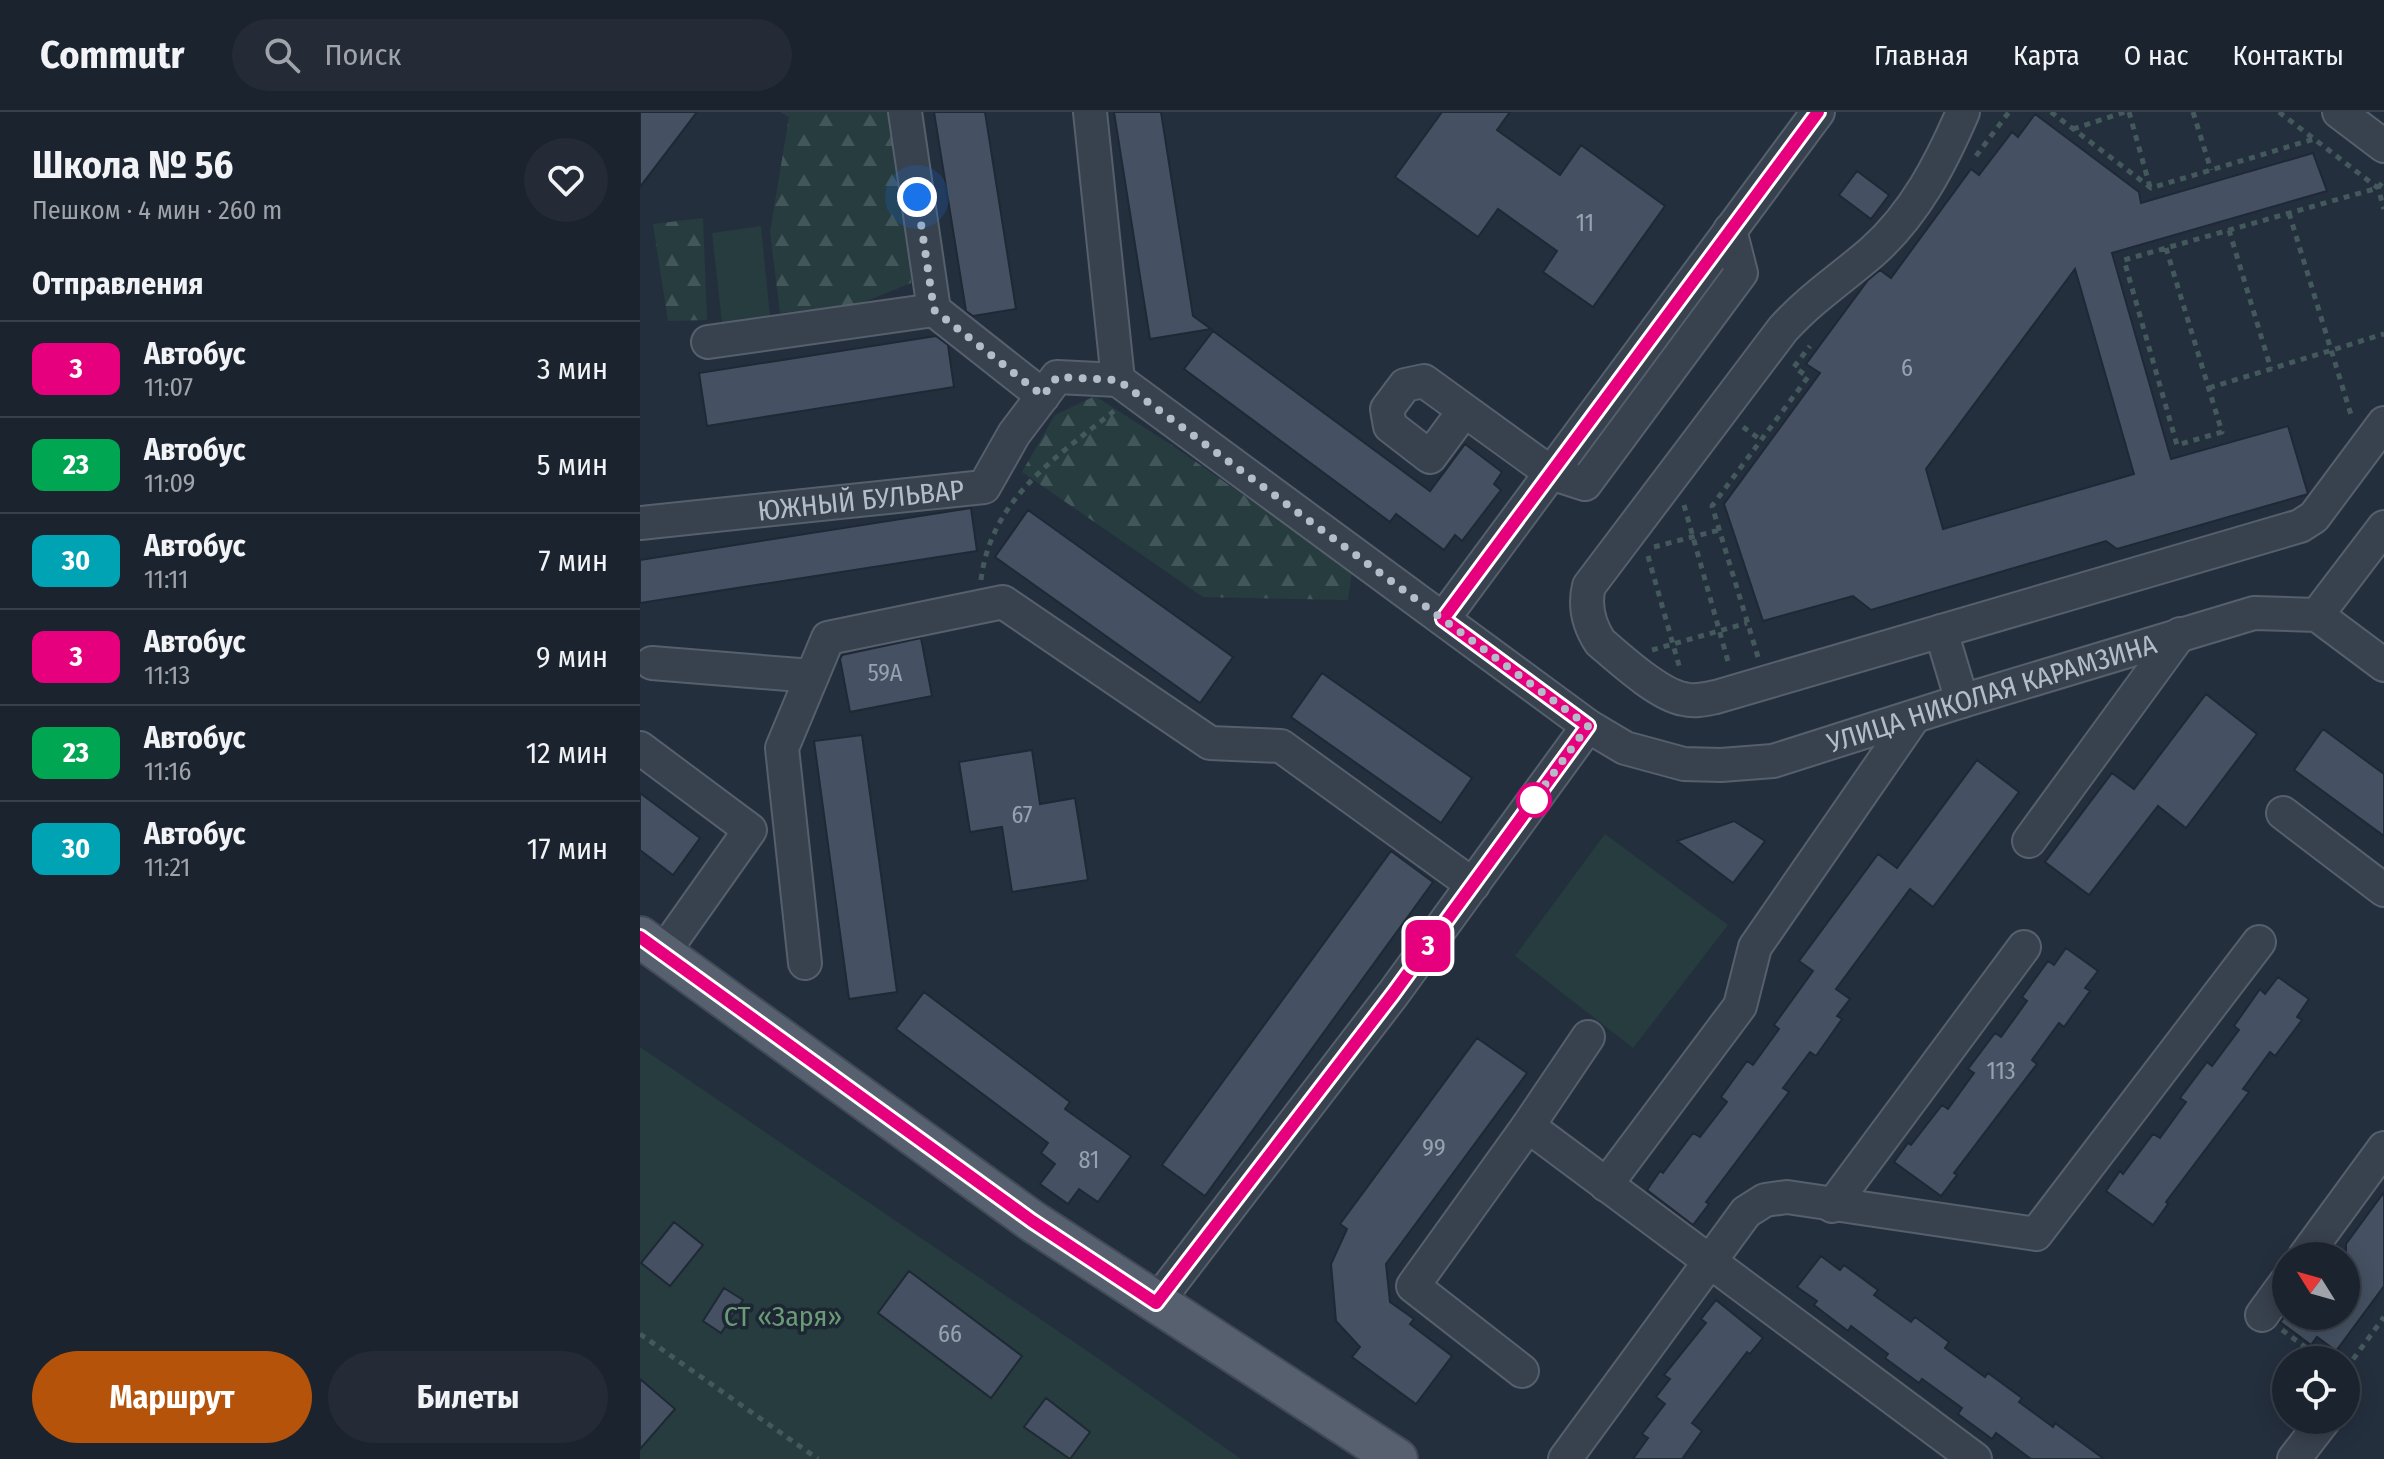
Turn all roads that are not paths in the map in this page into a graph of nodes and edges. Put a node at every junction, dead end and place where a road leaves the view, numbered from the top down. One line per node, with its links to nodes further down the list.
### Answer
1 (905, 112): 7 (street)
2 (1090, 112): 9 (street)
3 (1818, 112): 13 (street)
4 (1963, 112): 18 (street)
5 (2339, 112): 6 (street)
6 (2384, 146)
7 (934, 310): 8 (street); 10 (street)
8 (708, 342)
9 (1128, 387): 10 (street, ЮЖНЫЙ БУЛЬВАР); 17 (street)
10 (1043, 396): 14 (street, ЮЖНЫЙ БУЛЬВАР)
11 (1464, 411): 13 (street)
12 (2368, 423): 18 (street)
13 (1551, 473): 17 (street)
14 (640, 523)
15 (2384, 527): 16 (street)
16 (2317, 615): 19 (street, УЛИЦА НИКОЛАЯ КАРАМЗИНА); 21 (street)
17 (1443, 619): 25 (street, УЛИЦА НИКОЛАЯ КАРАМЗИНА)
18 (1941, 631): 23 (street)
19 (2180, 634): 23 (street, УЛИЦА НИКОЛАЯ КАРАМЗИНА); 30 (street)
20 (652, 663): 22 (street)
21 (2384, 665)
22 (812, 676): 28 (street); 31 (street)
23 (1962, 701): 24 (street, УЛИЦА НИКОЛАЯ КАРАМЗИНА)
24 (1914, 717): 25 (street, УЛИЦА НИКОЛАЯ КАРАМЗИНА); 40 (street)
25 (1588, 726): 31 (street)
26 (640, 748): 29 (street)
27 (2283, 813): 32 (street)
28 (790, 825): 29 (street); 36 (street)
29 (750, 830): 34 (street)
30 (2029, 841)
31 (1473, 885): 45 (street)
32 (2384, 890)
33 (2259, 942): 41 (street)
34 (652, 945): 45 (main road)
35 (2024, 947): 41 (street)
36 (805, 963)
37 (1588, 1037): 38 (street)
38 (1528, 1126): 40 (street); 47 (street)
39 (2384, 1148): 42 (street)
40 (1606, 1185): 43 (street)
41 (1832, 1206): 43 (street)
42 (2315, 1242)
43 (1710, 1261): 50 (street); 51 (street)
44 (2272, 1301): 46 (street)
45 (1156, 1303): 49 (main road)
46 (2262, 1315)
47 (1522, 1371)
48 (2313, 1434): 52 (street)
49 (1397, 1459)
50 (1565, 1459)
51 (1975, 1459)
52 (2294, 1459)

